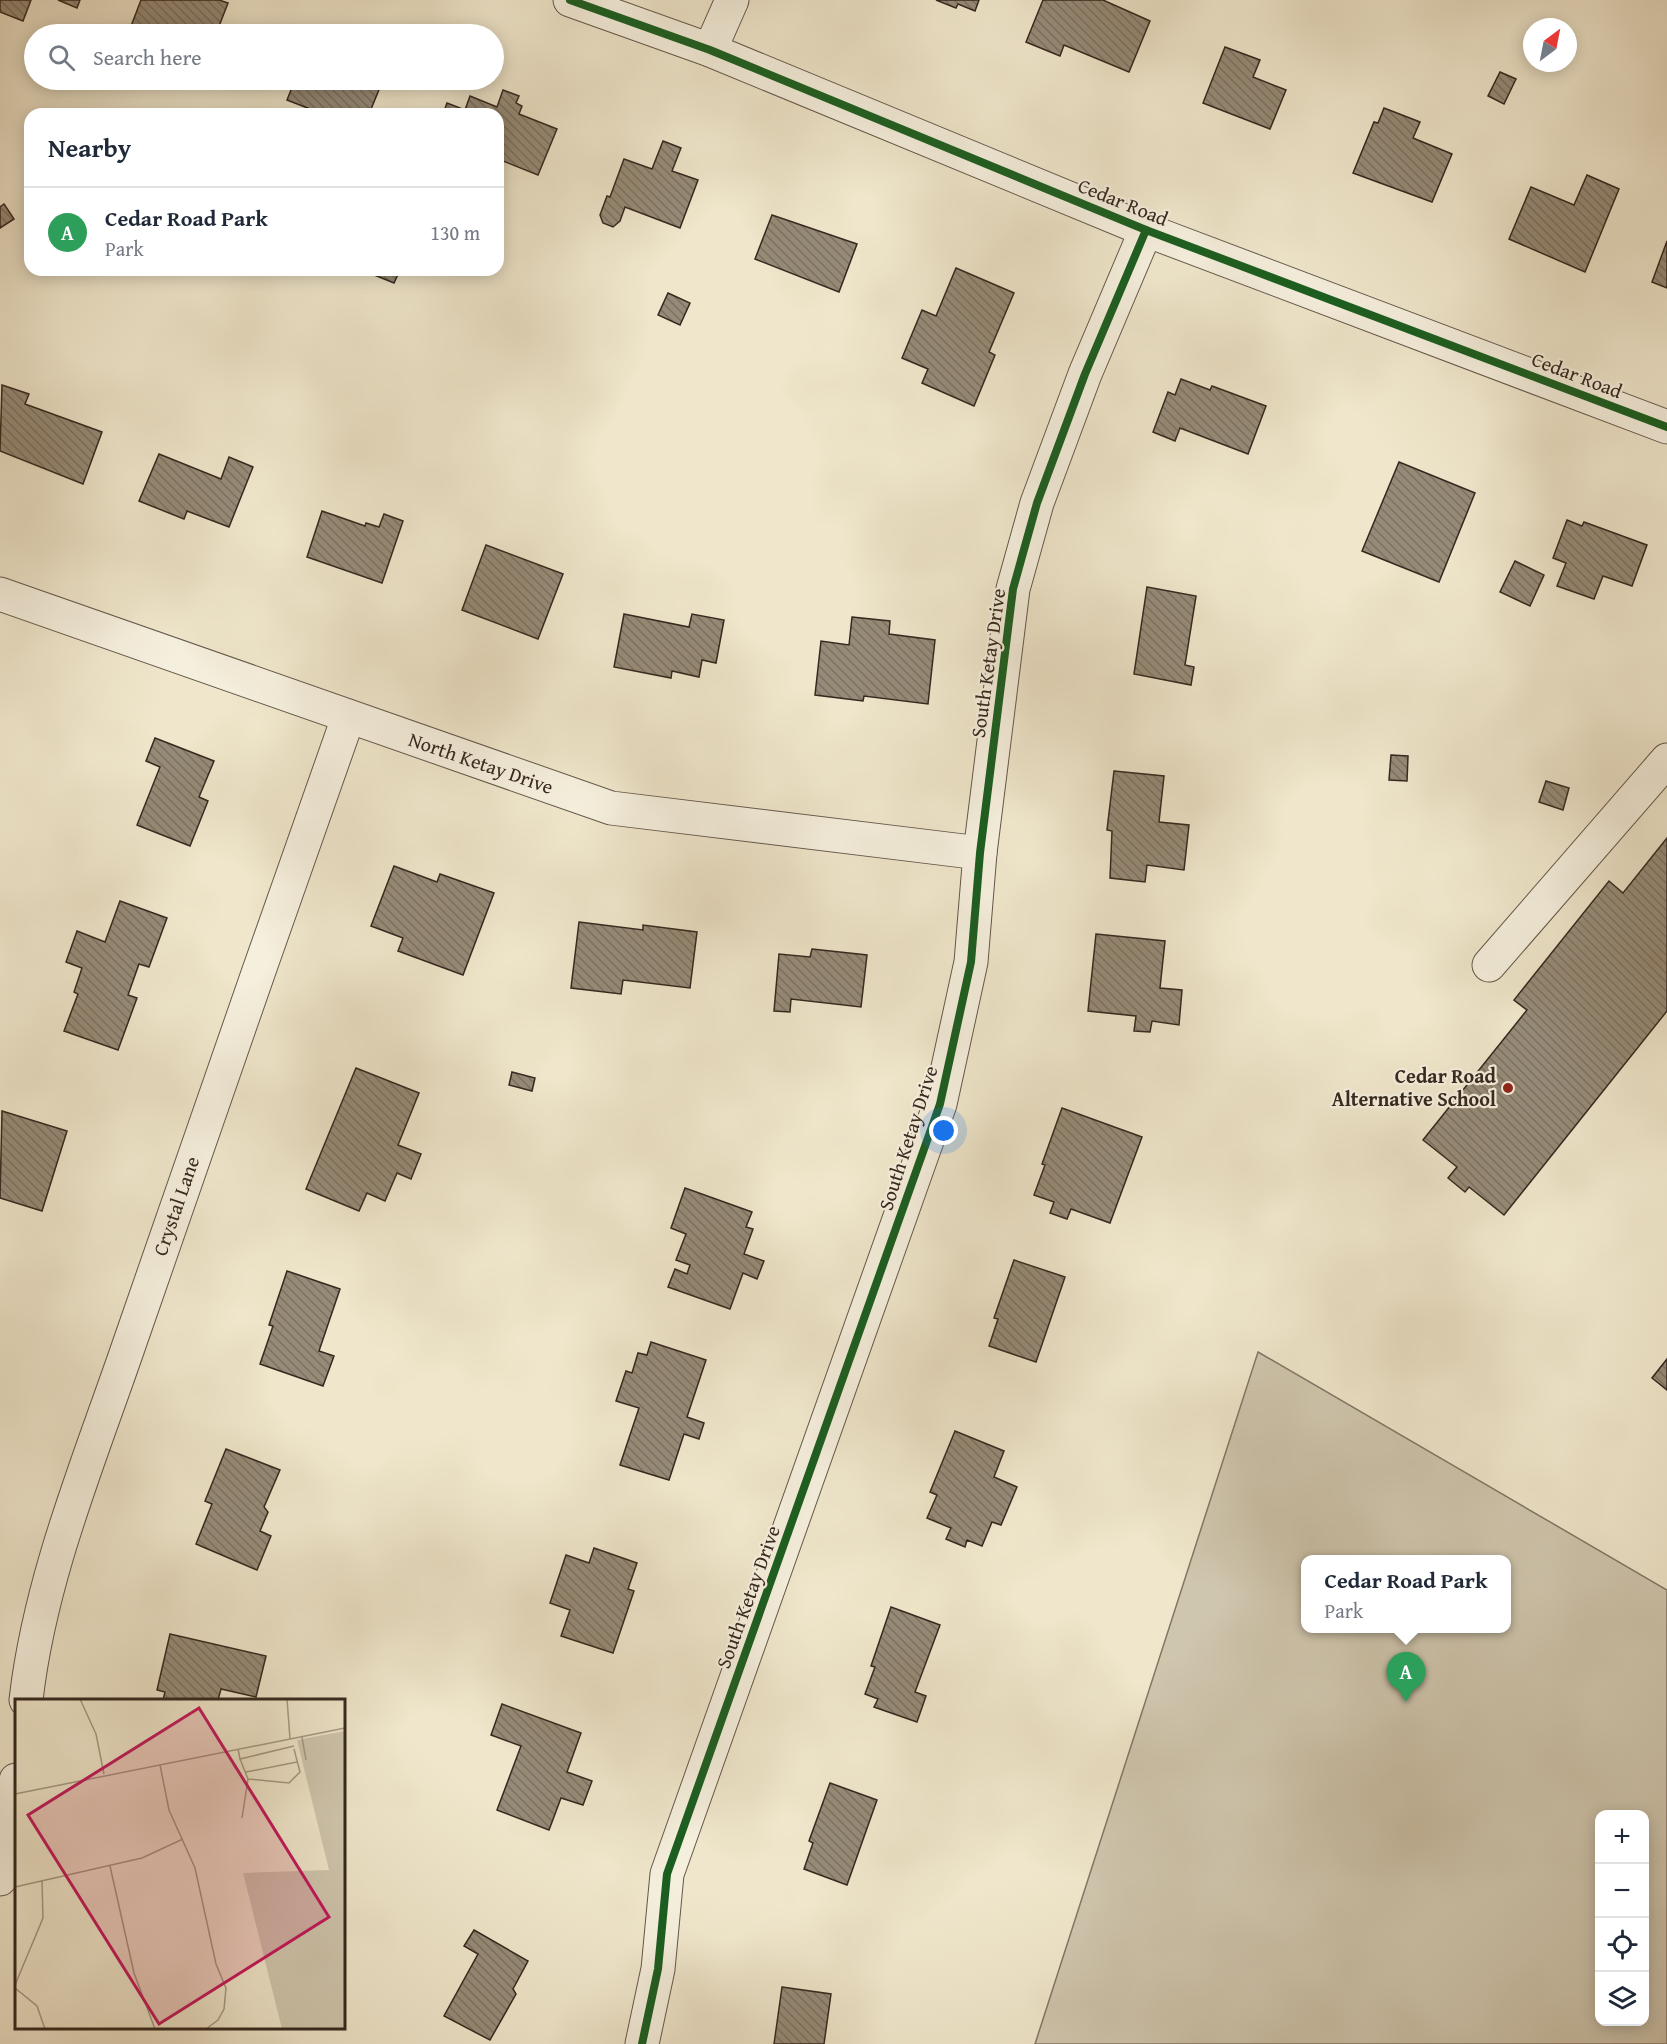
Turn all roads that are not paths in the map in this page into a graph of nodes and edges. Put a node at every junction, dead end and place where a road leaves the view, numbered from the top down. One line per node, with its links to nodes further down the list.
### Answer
1 (570, 0): 3 (street, Cedar Road)
2 (732, 0): 3 (street)
3 (710, 50): 4 (street, Cedar Road)
4 (1146, 230): 5 (street, Cedar Road); 9 (street, South Ketay Drive)
5 (1667, 427)
6 (0, 594): 7 (street, North Ketay Drive)
7 (348, 718): 9 (street, North Ketay Drive); 11 (street, Crystal Lane)
8 (1667, 760): 10 (street)
9 (980, 853): 14 (street, South Ketay Drive)
10 (1489, 965)
11 (26, 1699)
12 (15, 1786): 13 (street)
13 (0, 1879)
14 (642, 2044)

